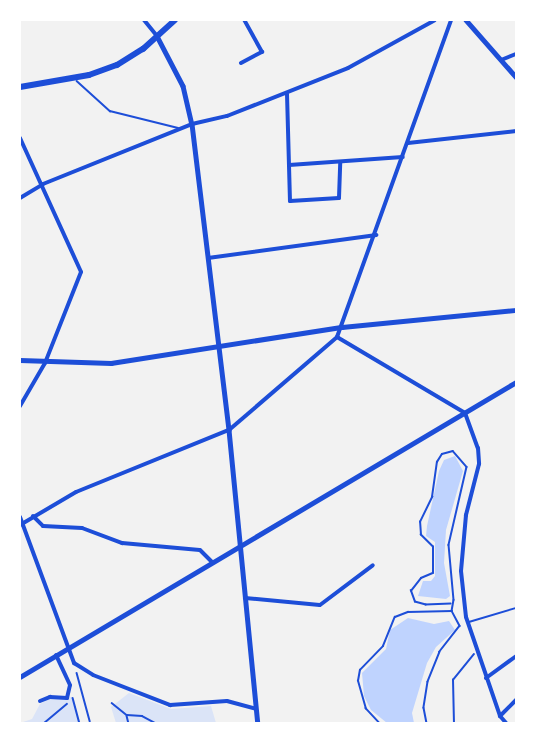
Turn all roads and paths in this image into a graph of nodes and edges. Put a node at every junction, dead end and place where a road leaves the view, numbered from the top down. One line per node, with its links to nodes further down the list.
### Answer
1 (144, 20): 7 (street)
2 (175, 20): 7 (highway)
3 (244, 20): 10 (street)
4 (435, 20): 14 (street)
5 (451, 20): 19 (street)
6 (466, 20): 9 (main road)
7 (158, 36): 12 (highway); 15 (main road)
8 (516, 54): 9 (street)
9 (501, 60): 11 (main road)
10 (241, 63)
11 (516, 77)
12 (75, 78): 13 (highway); 16 (lane)
13 (20, 87)
14 (287, 94): 15 (street); 22 (street)
15 (192, 124): 16 (street); 26 (main road)
16 (180, 129): 23 (street)
17 (516, 131): 19 (street)
18 (20, 138): 23 (street)
19 (408, 142): 20 (street)
20 (403, 157): 21 (street); 25 (street)
21 (340, 163): 22 (street); 22 (street)
22 (289, 165)
23 (43, 184): 24 (street); 32 (street)
24 (20, 198)
25 (376, 235): 26 (street); 28 (street)
26 (207, 258): 30 (main road)
27 (516, 310): 28 (main road)
28 (342, 327): 29 (street); 30 (main road)
29 (337, 337): 35 (street); 36 (street)
30 (218, 348): 32 (main road); 36 (main road)
31 (20, 360): 32 (main road)
32 (45, 363): 34 (street)
33 (516, 382): 35 (main road)
34 (20, 406)
35 (465, 413): 40 (main road); 47 (street)
36 (229, 430): 37 (street); 40 (main road)
37 (33, 516): 39 (street); 41 (street)
38 (20, 517): 39 (street)
39 (21, 524): 48 (street)
40 (241, 546): 41 (main road); 43 (main road)
41 (213, 562): 48 (main road)
42 (373, 566): 43 (street)
43 (245, 598): 58 (main road)
44 (451, 604): 44 (path); 46 (path)
45 (516, 608): 47 (lane)
46 (452, 611): 67 (path); 68 (path)
47 (468, 623): 49 (street)
48 (68, 648): 50 (main road); 52 (street)
49 (476, 651): 54 (street); 69 (path)
50 (56, 655): 53 (main road); 56 (street)
51 (516, 656): 54 (street)
52 (74, 663): 58 (street); 61 (path)
53 (20, 676)
54 (486, 678): 60 (street)
55 (516, 700): 60 (street)
56 (40, 701)
57 (112, 703): 59 (path)
58 (256, 709): 66 (main road)
59 (127, 715): 64 (path); 65 (path)
60 (500, 716): 70 (street)
61 (90, 721)
62 (43, 723): 63 (path)
63 (80, 723)
64 (129, 723)
65 (157, 723)
66 (258, 723)
67 (380, 723)
68 (428, 723)
69 (454, 723)
70 (507, 723)

